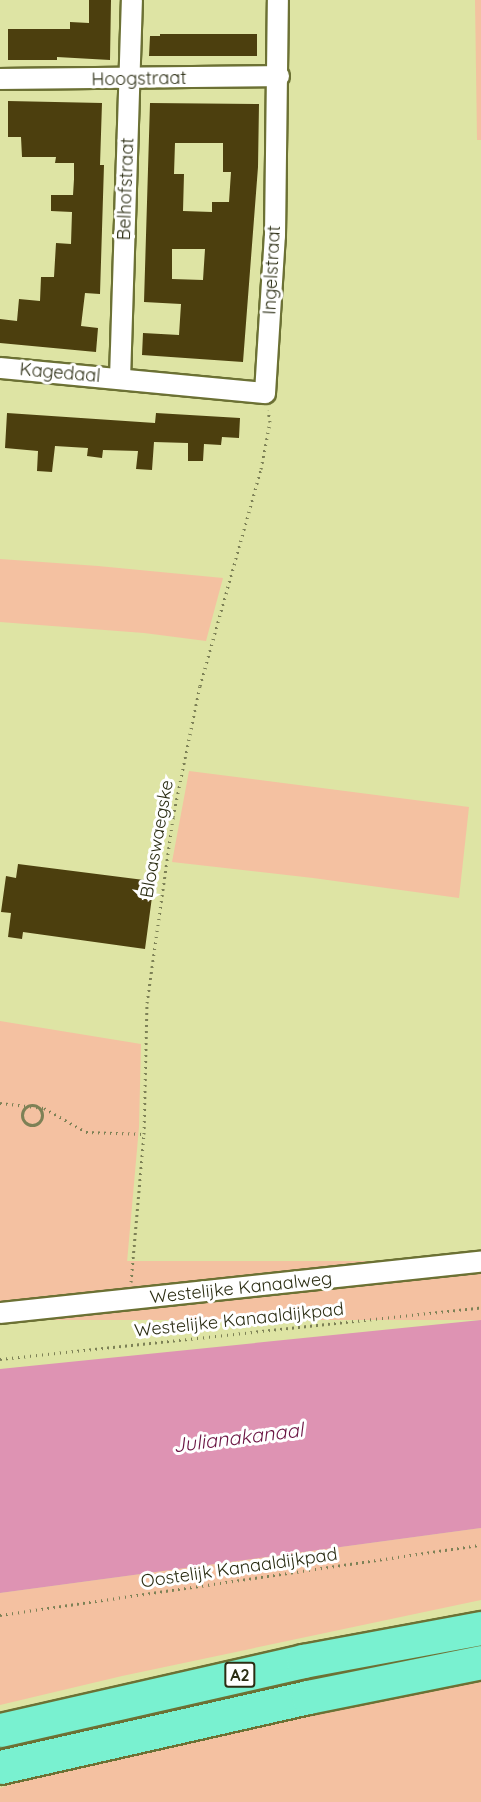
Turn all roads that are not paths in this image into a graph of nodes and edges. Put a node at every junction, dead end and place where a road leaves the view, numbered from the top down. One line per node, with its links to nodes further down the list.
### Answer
1 (132, 0): 5 (street, Belhofstraat)
2 (278, 0): 3 (street, Ingelstraat)
3 (279, 76): 5 (street, Hoogstraat); 7 (street, Ingelstraat)
4 (0, 79): 5 (street, Hoogstraat)
5 (129, 80): 7 (street, Belhofstraat)
6 (0, 368): 7 (street, Kagedaal)
7 (120, 379)
8 (481, 1262): 9 (street, Westelijke Kanaalweg)
9 (0, 1313)
10 (481, 1628): 12 (highway, A2)
11 (481, 1662): 13 (highway, A2)
12 (0, 1730)
13 (0, 1767)

